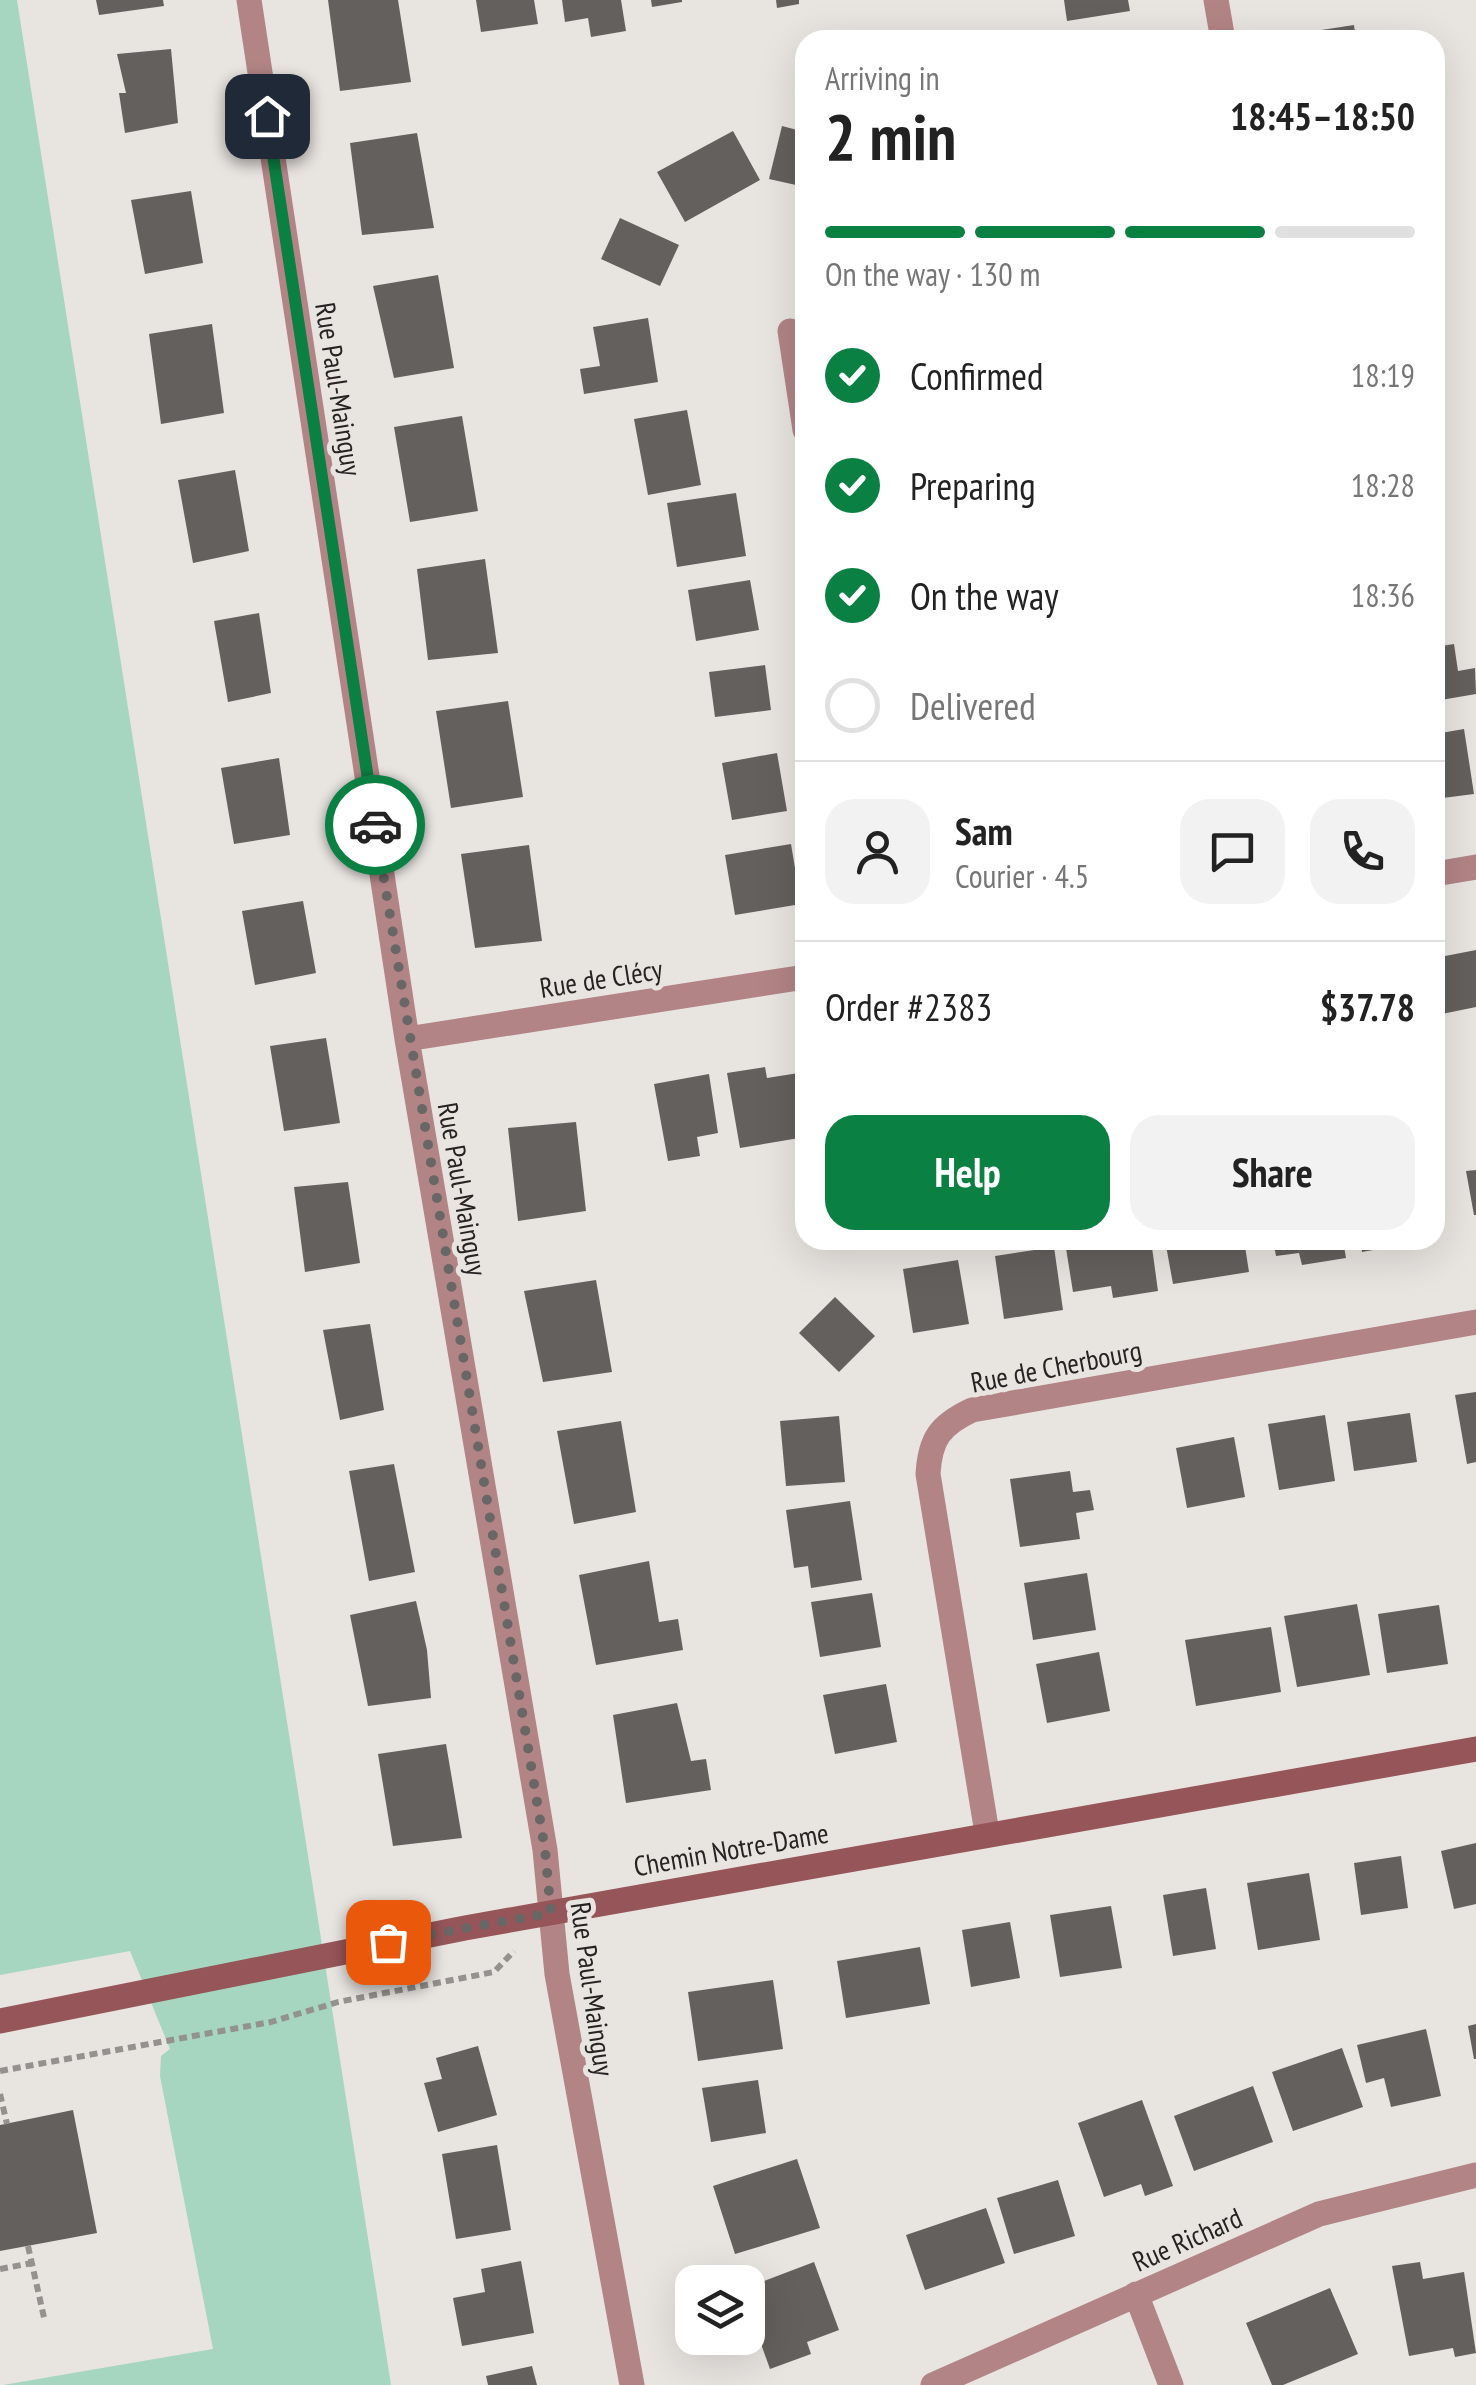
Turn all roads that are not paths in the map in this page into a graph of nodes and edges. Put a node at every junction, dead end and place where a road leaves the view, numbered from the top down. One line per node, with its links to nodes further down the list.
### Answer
1 (250, 0): 9 (street, Rue Paul-Mainguy)
2 (1216, 0): 3 (street)
3 (1221, 30)
4 (790, 331): 5 (street)
5 (795, 364)
6 (1476, 867): 7 (street)
7 (1445, 872)
8 (795, 978): 9 (street, Rue de Clécy)
9 (407, 1039): 13 (street, Rue Paul-Mainguy)
10 (1476, 1322): 12 (street, Rue de Cherbourg)
11 (1476, 1749): 12 (street, Chemin Notre-Dame)
12 (986, 1833): 13 (street, Chemin Notre-Dame)
13 (551, 1913): 14 (street, Chemin Notre-Dame); 17 (street, Rue Paul-Mainguy)
14 (0, 2021)
15 (1476, 2174): 16 (street, Rue Richard)
16 (1136, 2294): 18 (street, Rue Richard); 19 (street)
17 (632, 2385)
18 (932, 2385)
19 (1171, 2385)

